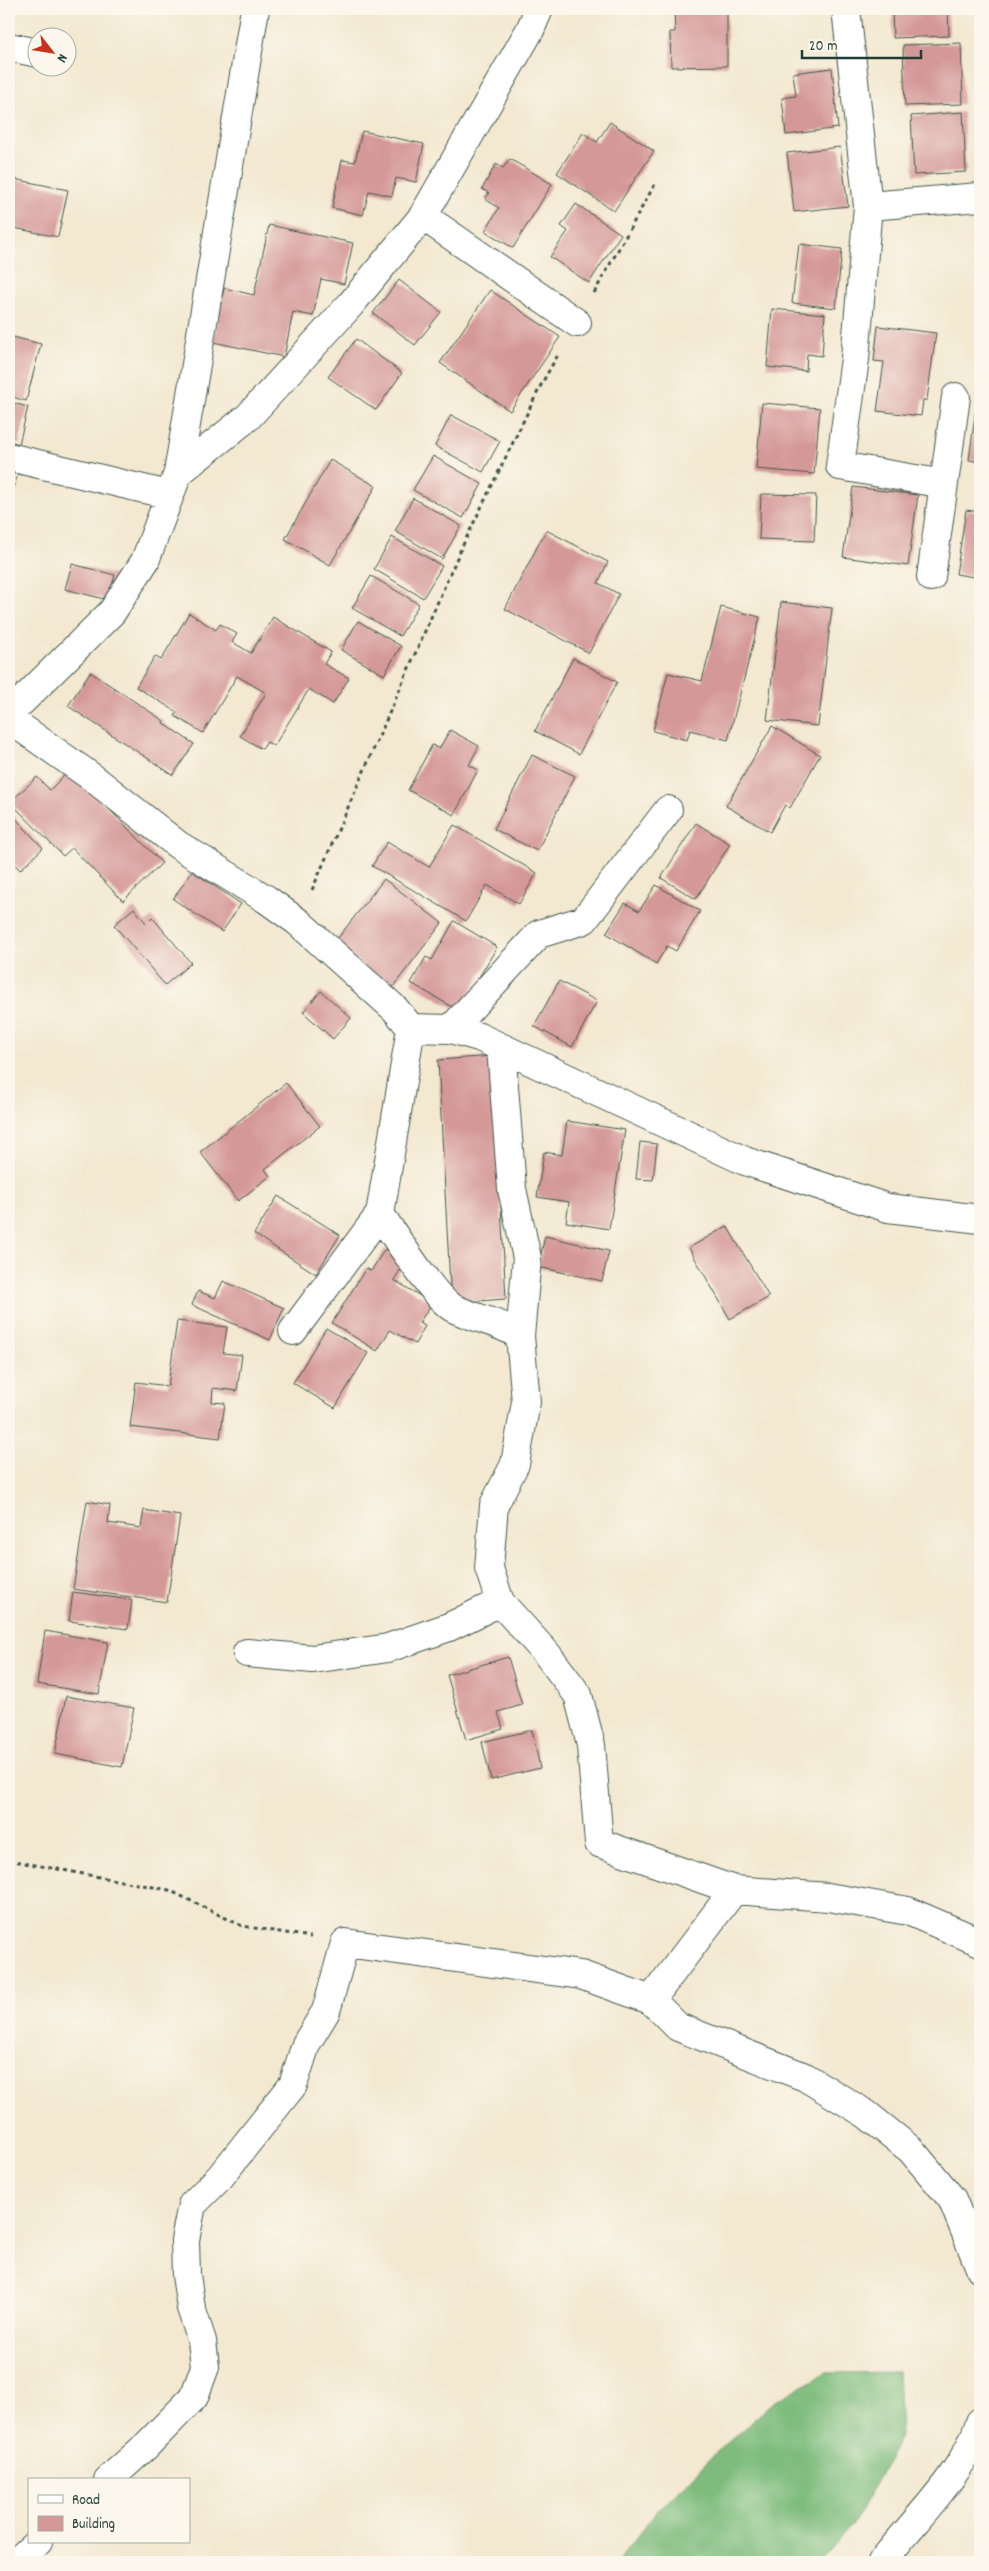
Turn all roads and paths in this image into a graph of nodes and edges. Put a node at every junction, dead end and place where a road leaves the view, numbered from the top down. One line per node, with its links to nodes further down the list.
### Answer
1 (255, 9): 13 (street)
2 (539, 9): 9 (street)
3 (846, 9): 8 (street)
4 (9, 47): 5 (street)
5 (28, 51)
6 (655, 184): 10 (path)
7 (980, 197): 8 (street)
8 (868, 206): 14 (street)
9 (423, 216): 10 (street); 13 (street)
10 (577, 323): 19 (path)
11 (956, 397): 14 (street)
12 (9, 458): 13 (street)
13 (174, 484): 16 (street)
14 (944, 484): 15 (street)
15 (931, 577)
16 (9, 714)
17 (9, 719): 19 (street)
18 (668, 810): 21 (street)
19 (298, 922): 20 (street)
20 (411, 1028): 21 (street); 23 (street)
21 (451, 1029): 22 (street)
22 (501, 1048): 24 (street); 26 (street)
23 (380, 1214): 25 (street); 26 (street)
24 (980, 1219)
25 (293, 1331)
26 (520, 1336): 27 (street)
27 (500, 1602): 28 (street); 30 (street)
28 (247, 1653)
29 (9, 1860): 32 (path)
30 (734, 1890): 31 (street); 33 (street)
31 (980, 1942)
32 (345, 1943): 33 (street); 36 (street)
33 (651, 2000): 34 (street)
34 (980, 2268)
35 (980, 2422): 39 (street)
36 (110, 2478)
37 (36, 2544): 38 (street)
38 (16, 2562)
39 (882, 2562)

